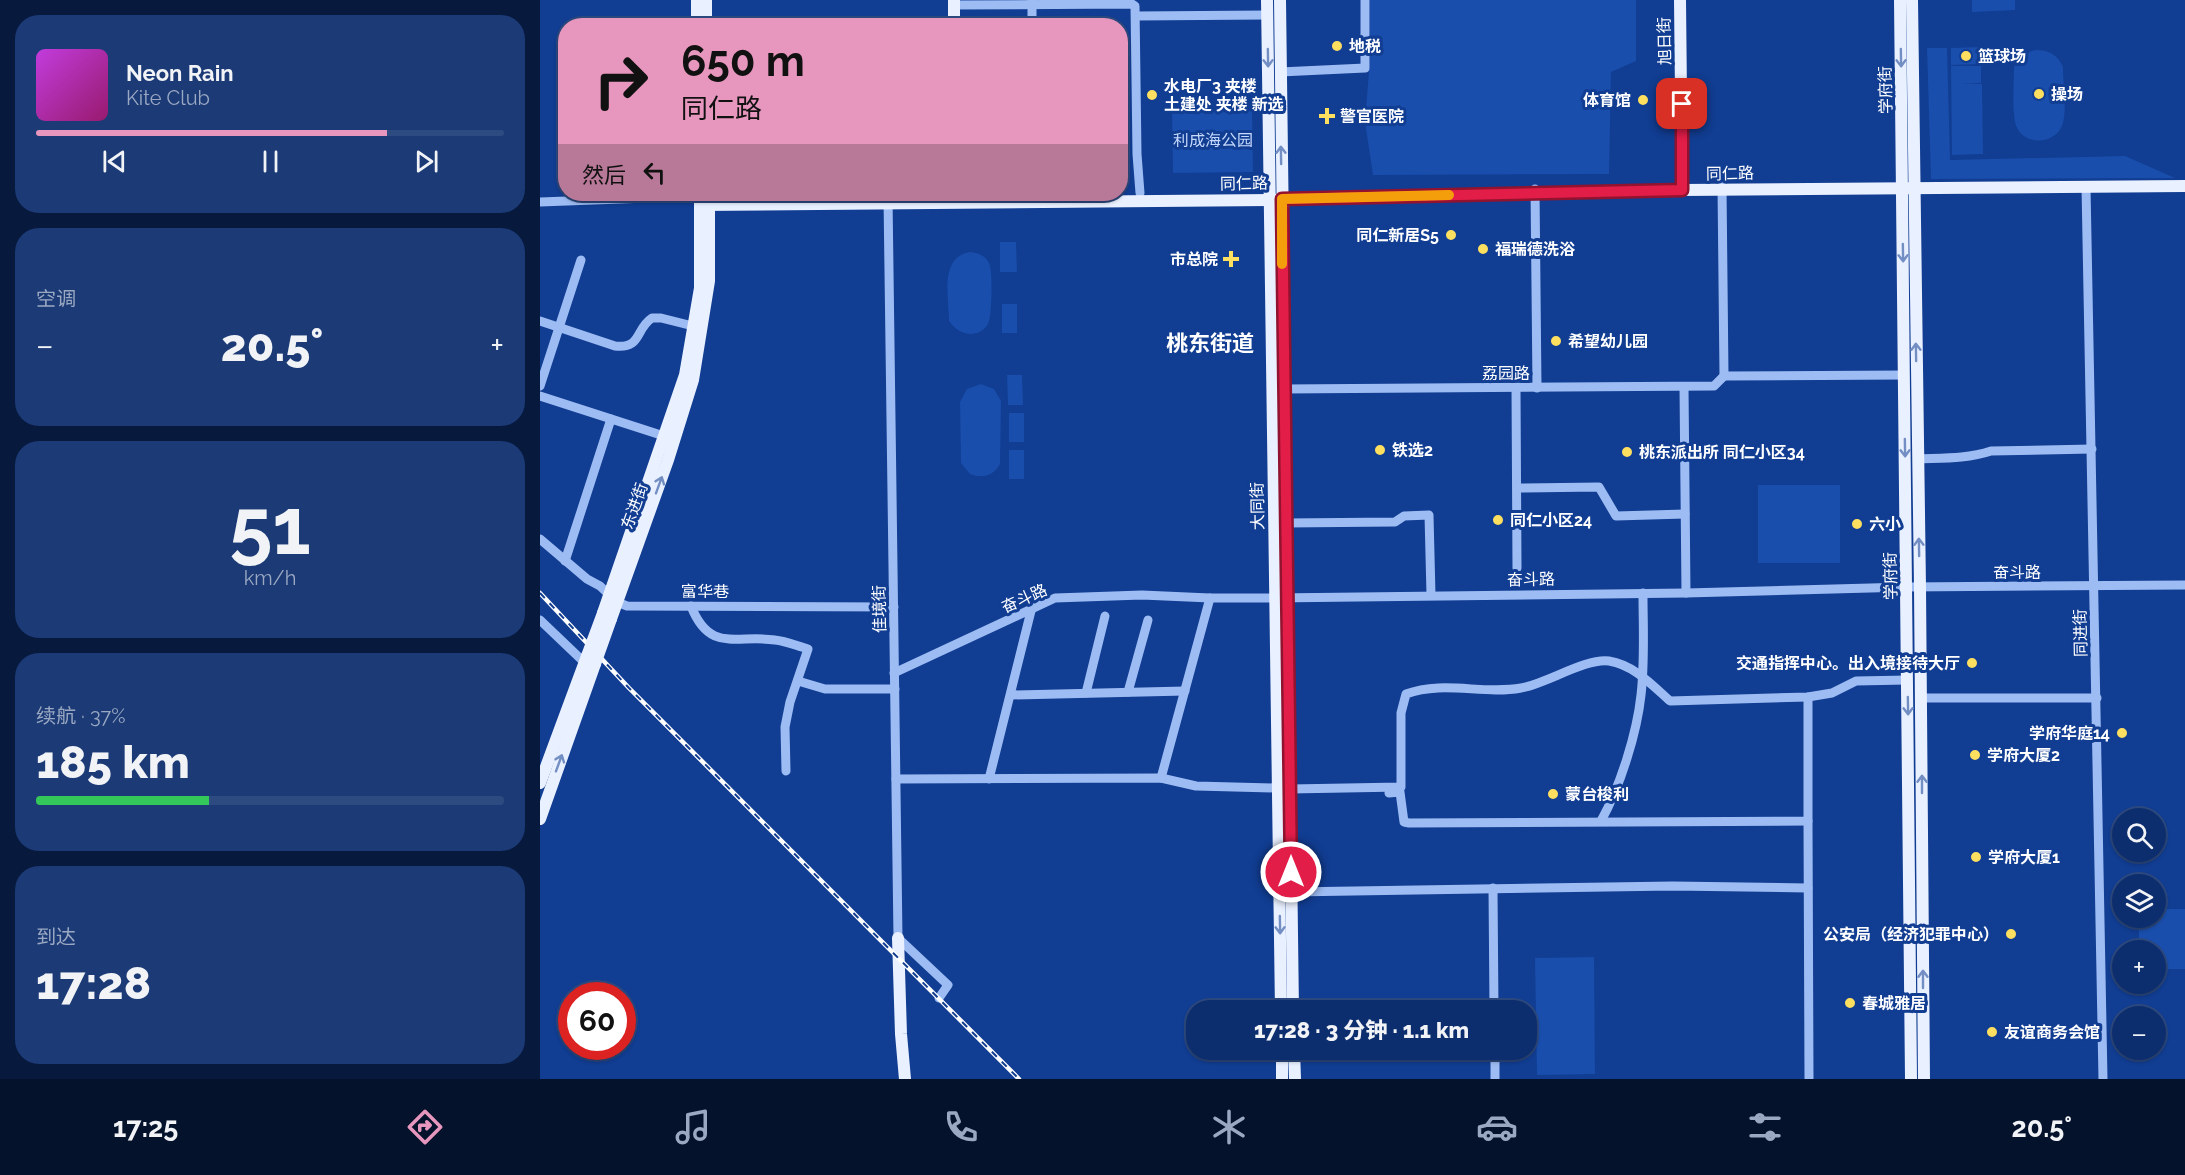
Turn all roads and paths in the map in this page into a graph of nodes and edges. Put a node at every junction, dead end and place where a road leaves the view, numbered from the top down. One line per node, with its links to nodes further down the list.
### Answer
1 (697, 0): 14 (main road)
2 (706, 0): 15 (main road)
3 (1267, 0): 12 (main road, 大同街)
4 (1280, 0): 18 (main road, 大同街)
5 (1365, 0): 18 (street)
6 (1680, 0): 22 (main road, 旭日街)
7 (1900, 0): 20 (main road, 学府街, one-way to 20)
8 (1912, 0): 20 (main road, 学府街)
9 (954, 2): 10 (street); 16 (main road)
10 (1032, 2): 11 (street); 17 (street)
11 (1126, 2): 13 (street)
12 (1267, 15): 13 (street); 27 (main road, 大同街, one-way to 27)
13 (1136, 16): 25 (street)
14 (697, 18)
15 (706, 18)
16 (954, 18)
17 (1032, 18)
18 (1280, 72): 27 (main road, 大同街, one-way to 18)
19 (2185, 184): 20 (main road, 同仁路); 21 (main road, 同仁路)
20 (1908, 185): 21 (main road, 同仁路); 23 (main road, 同仁路); 38 (main road, 学府街, one-way to 38); 49 (main road, 学府街, one-way to 20)
21 (2086, 187): 48 (street, 同进街)
22 (1682, 188): 23 (main road, 同仁路); 24 (main road, 同仁路)
23 (1722, 188): 39 (street)
24 (1535, 190): 27 (main road, 同仁路); 43 (street)
25 (1140, 193): 26 (main road, 同仁路); 27 (main road, 同仁路)
26 (1128, 194)
27 (1276, 195): 28 (main road, 同仁路); 44 (main road, 大同街); 65 (main road, 大同街)
28 (1128, 196)
29 (595, 201): 33 (street)
30 (704, 201): 36 (main road, 东进街)
31 (704, 201): 63 (main road, 东进街, one-way to 31)
32 (888, 201): 67 (street, 佳境街)
33 (540, 202)
34 (581, 260): 37 (street)
35 (540, 321): 37 (street)
36 (693, 326): 37 (street); 47 (main road, 东进街)
37 (559, 327): 40 (street)
38 (1904, 375): 39 (street); 57 (main road, 学府街, one-way to 57)
39 (1724, 376): 41 (street, 荔园路)
40 (540, 386)
41 (1684, 387): 43 (street, 荔园路); 51 (street)
42 (1516, 388): 43 (street, 荔园路); 44 (street, 荔园路); 50 (street)
43 (1537, 388)
44 (1284, 389): 52 (main road, 大同街)
45 (540, 396): 46 (street)
46 (611, 419): 47 (street); 54 (street)
47 (664, 436): 63 (main road, 东进街)
48 (2092, 449): 49 (street); 59 (street, 同进街)
49 (1918, 459): 58 (main road, 学府街, one-way to 49)
50 (1517, 488): 51 (street); 55 (street)
51 (1685, 514): 61 (street)
52 (1286, 523): 62 (street); 65 (main road, 大同街)
53 (540, 539): 54 (street, 富华巷)
54 (565, 561): 63 (street, 富华巷)
55 (1517, 568)
56 (2185, 585): 59 (street, 奋斗路)
57 (1907, 587): 58 (street, 奋斗路); 61 (street, 奋斗路); 75 (main road, 学府街)
58 (1920, 587): 59 (street, 奋斗路); 83 (main road, 学府街)
59 (2095, 587): 84 (street, 同进街)
60 (1643, 593): 61 (street, 奋斗路); 62 (street, 奋斗路); 74 (street)
61 (1686, 593)
62 (1431, 595): 65 (street, 奋斗路)
63 (614, 598): 66 (street, 富华巷); 72 (main road, 东进街, bridge)
64 (1210, 598): 65 (street, 奋斗路); 68 (street, 奋斗路); 78 (street)
65 (1280, 598): 90 (main road, 大同街)
66 (691, 606): 67 (street, 富华巷); 76 (street)
67 (894, 607): 73 (street, 佳境街)
68 (1030, 611): 73 (street, 奋斗路); 81 (street)
69 (1105, 616): 80 (street)
70 (540, 620): 72 (street)
71 (1148, 620): 79 (street)
72 (589, 661): 89 (main road, 东进街); 91 (main road, 东进街, one-way to 72)
73 (894, 673): 77 (street, 佳境街)
74 (1643, 678): 82 (street); 90 (street); 92 (street)
75 (1907, 680): 82 (street); 110 (main road, 学府街, one-way to 110)
76 (798, 681): 77 (street); 85 (street)
77 (895, 689): 87 (street, 佳境街)
78 (1185, 691): 79 (street); 86 (street)
79 (1128, 692): 80 (street)
80 (1086, 693): 81 (street)
81 (1011, 695): 88 (street)
82 (1808, 697): 93 (street)
83 (1921, 698): 84 (street); 111 (main road, 学府街, one-way to 83)
84 (2097, 698): 112 (street, 同进街)
85 (786, 771)
86 (1161, 778): 88 (street); 90 (street)
87 (896, 779): 88 (street); 97 (street, 佳境街)
88 (989, 779)
89 (540, 783)
90 (1286, 790): 92 (street); 96 (main road, 大同街); 99 (main road, 大同街, one-way to 99)
91 (540, 819)
92 (1601, 821): 93 (street)
93 (1808, 821): 95 (street)
94 (1493, 888): 95 (street); 96 (street); 101 (street)
95 (1808, 888): 109 (street)
96 (1291, 892): 100 (main road, 大同街)
97 (898, 938): 98 (street); 105 (main road)
98 (939, 998)
99 (1281, 1000)
100 (1293, 1000)
101 (1494, 1000)
102 (1282, 1060): 106 (main road)
103 (1294, 1060): 107 (main road)
104 (1495, 1060): 108 (street)
105 (905, 1079)
106 (1282, 1079)
107 (1295, 1079)
108 (1495, 1079)
109 (1809, 1079)
110 (1911, 1079)
111 (1924, 1079)
112 (2103, 1079)

